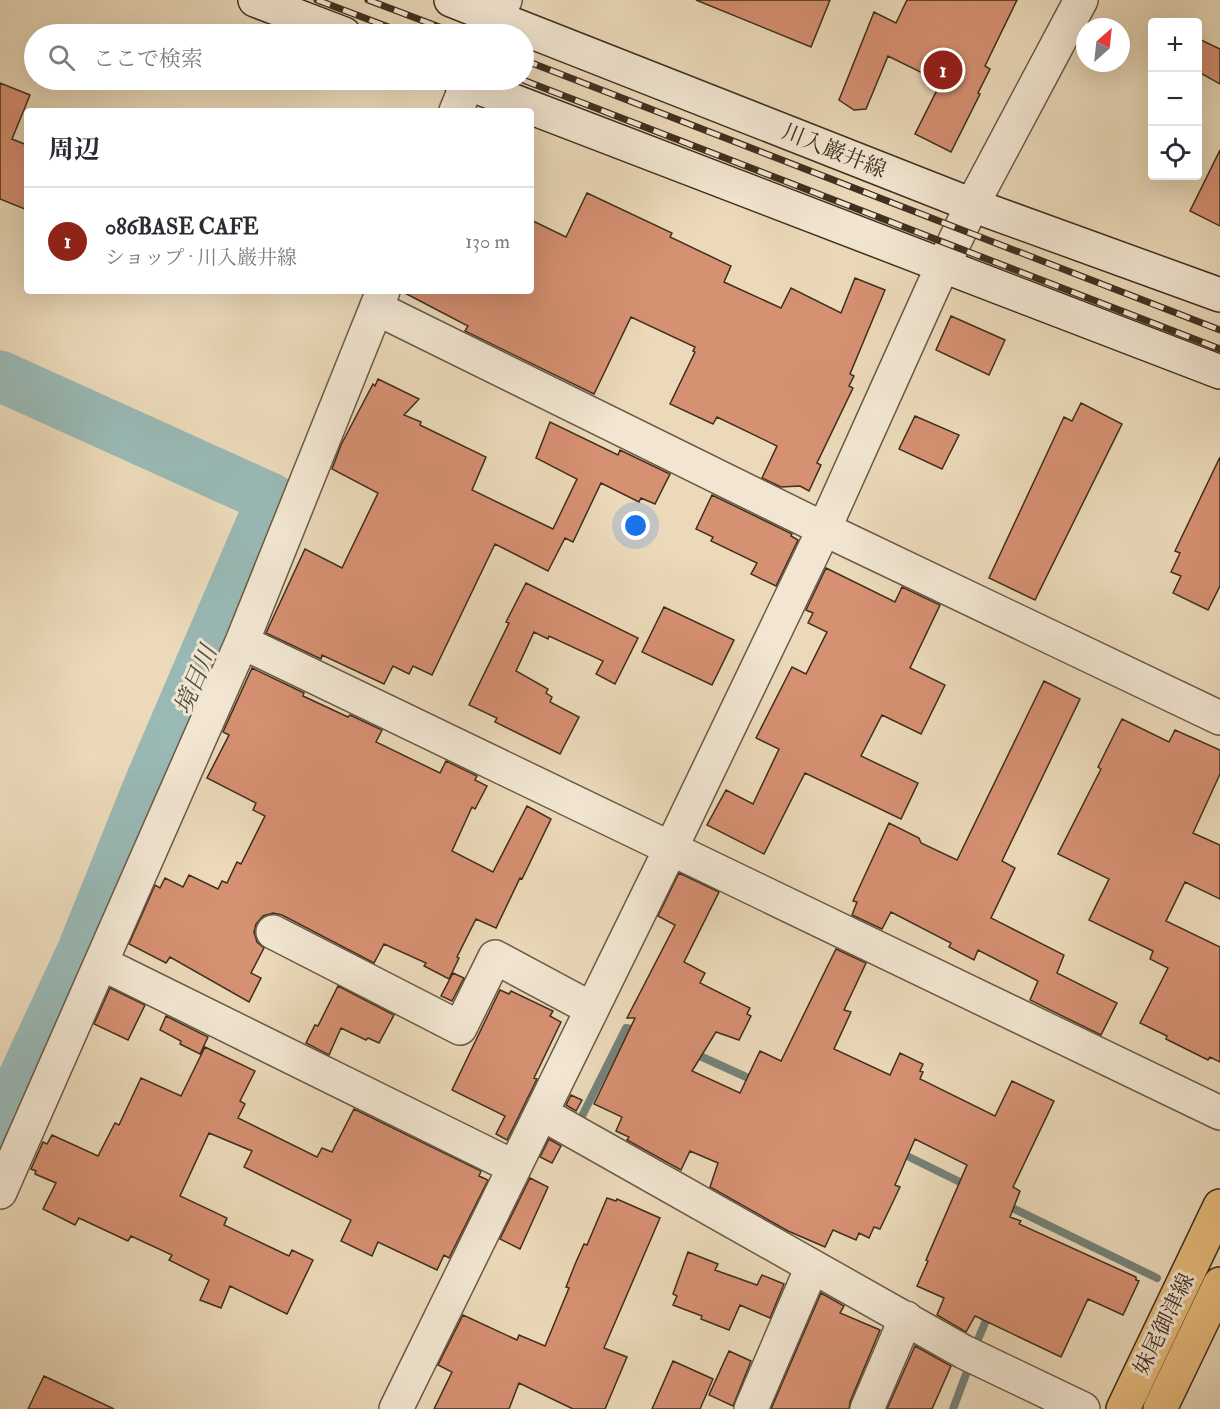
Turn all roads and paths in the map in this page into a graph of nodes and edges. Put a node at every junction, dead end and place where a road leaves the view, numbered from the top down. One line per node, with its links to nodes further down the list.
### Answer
1 (255, 0): 5 (street)
2 (451, 0): 4 (street, 川入巌井線)
3 (1081, 0): 11 (street)
4 (497, 17): 6 (street, 川入巌井線)
5 (318, 24)
6 (515, 24)
7 (534, 32): 11 (street, 川入巌井線)
8 (468, 90): 9 (street)
9 (517, 108)
10 (534, 114): 12 (street)
11 (972, 205): 12 (street); 13 (street, 川入巌井線)
12 (943, 265): 15 (street); 16 (street)
13 (1220, 296)
14 (379, 299): 16 (street); 17 (street)
15 (1220, 372)
16 (825, 529): 18 (street); 19 (street)
17 (242, 642): 19 (street); 21 (street)
18 (1220, 718)
19 (671, 848): 22 (street); 24 (street)
20 (273, 932): 22 (street)
21 (101, 963): 25 (street); 26 (street)
22 (592, 1009): 23 (street)
23 (541, 1113): 25 (street); 28 (street)
24 (1220, 1113)
25 (514, 1167): 31 (street)
26 (0, 1192)
27 (1220, 1206): 35 (main road, 妹尾御津線)
28 (812, 1266): 30 (street); 32 (street)
29 (1220, 1284): 36 (main road, 妹尾御津線)
30 (906, 1318): 33 (street); 34 (street)
31 (396, 1409)
32 (751, 1409)
33 (867, 1409)
34 (1083, 1409)
35 (1123, 1409)
36 (1160, 1409)

